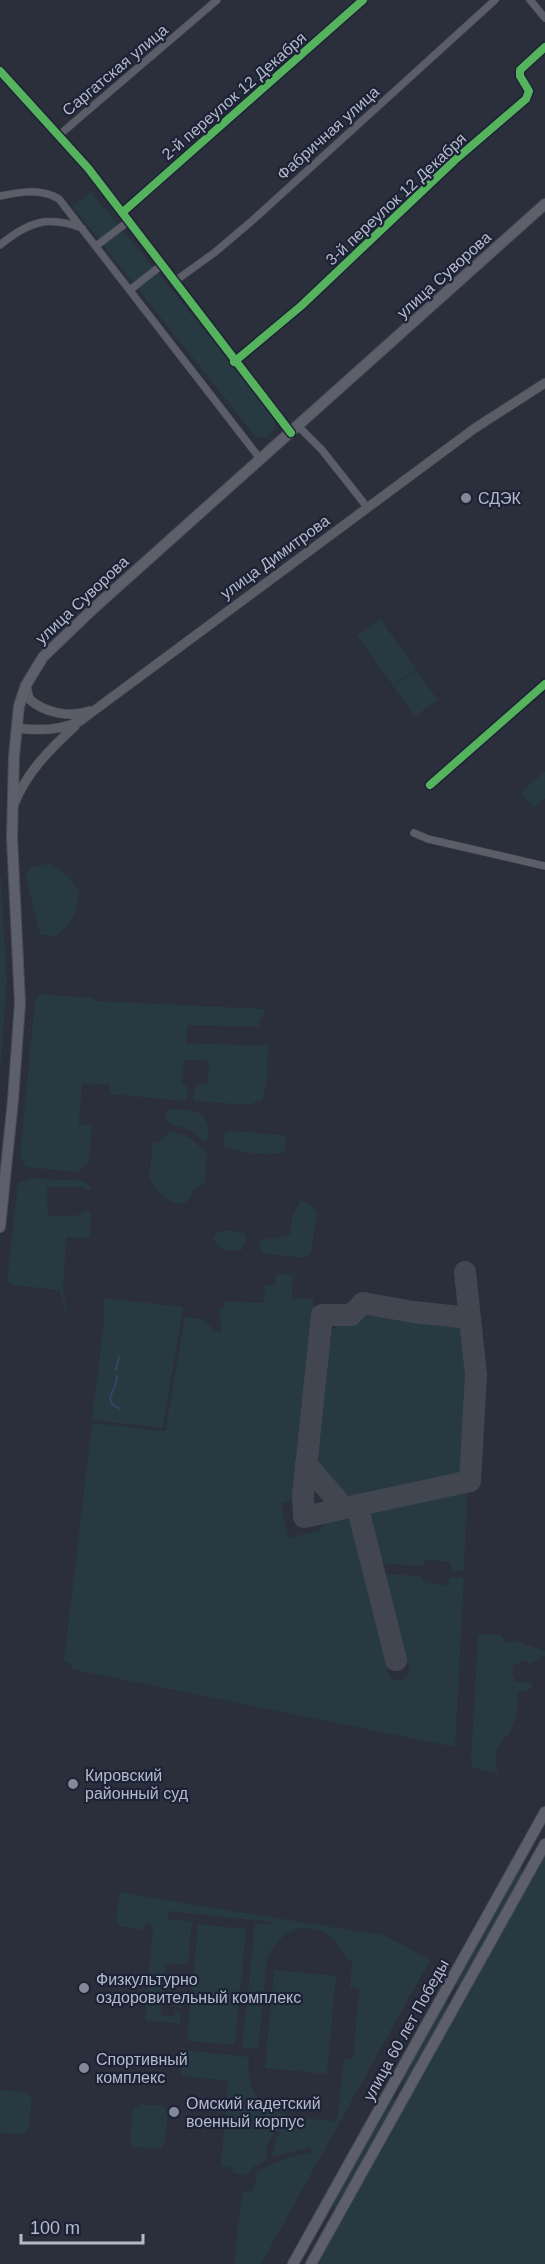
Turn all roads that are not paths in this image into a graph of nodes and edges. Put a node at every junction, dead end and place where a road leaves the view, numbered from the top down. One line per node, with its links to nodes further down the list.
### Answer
1 (217, 0): 8 (street, Саргатская улица)
2 (363, 0): 11 (street, 2-й переулок 12 Декабря)
3 (495, 0): 17 (street, Фабричная улица)
4 (530, 0): 5 (street)
5 (545, 18)
6 (545, 47): 19 (street, 3-й переулок 12 Декабря)
7 (0, 71): 8 (street)
8 (58, 136): 11 (street)
9 (0, 196): 13 (street)
10 (545, 204): 21 (main road, улица Суворова)
11 (123, 212): 12 (street)
12 (129, 220): 15 (street); 16 (street)
13 (82, 228): 14 (street); 15 (street)
14 (0, 245)
15 (96, 246): 18 (street)
16 (163, 264): 17 (street); 18 (street)
17 (175, 281): 19 (street)
18 (130, 290): 22 (street)
19 (234, 362): 21 (street)
20 (545, 383): 23 (main road, улица Димитрова)
21 (295, 430): 22 (main road, улица Суворова); 23 (street)
22 (261, 460): 25 (main road, улица Суворова)
23 (368, 507): 26 (main road, улица Димитрова)
24 (545, 684): 29 (street)
25 (26, 685): 26 (main road); 28 (main road, улица Суворова)
26 (95, 710): 27 (main road, улица Димитрова)
27 (80, 721): 28 (main road, улица Димитрова); 30 (main road)
28 (16, 728): 30 (main road, улица Суворова)
29 (430, 785)
30 (12, 809): 33 (main road, улица Суворова)
31 (414, 832): 32 (street)
32 (545, 866)
33 (0, 1227)
34 (545, 1812): 36 (main road, улица 60 лет Победы)
35 (545, 1844): 37 (main road, улица 60 лет Победы)
36 (444, 1992): 37 (main road); 38 (main road, улица 60 лет Победы)
37 (458, 2000): 39 (main road, улица 60 лет Победы)
38 (293, 2264)
39 (311, 2264)

